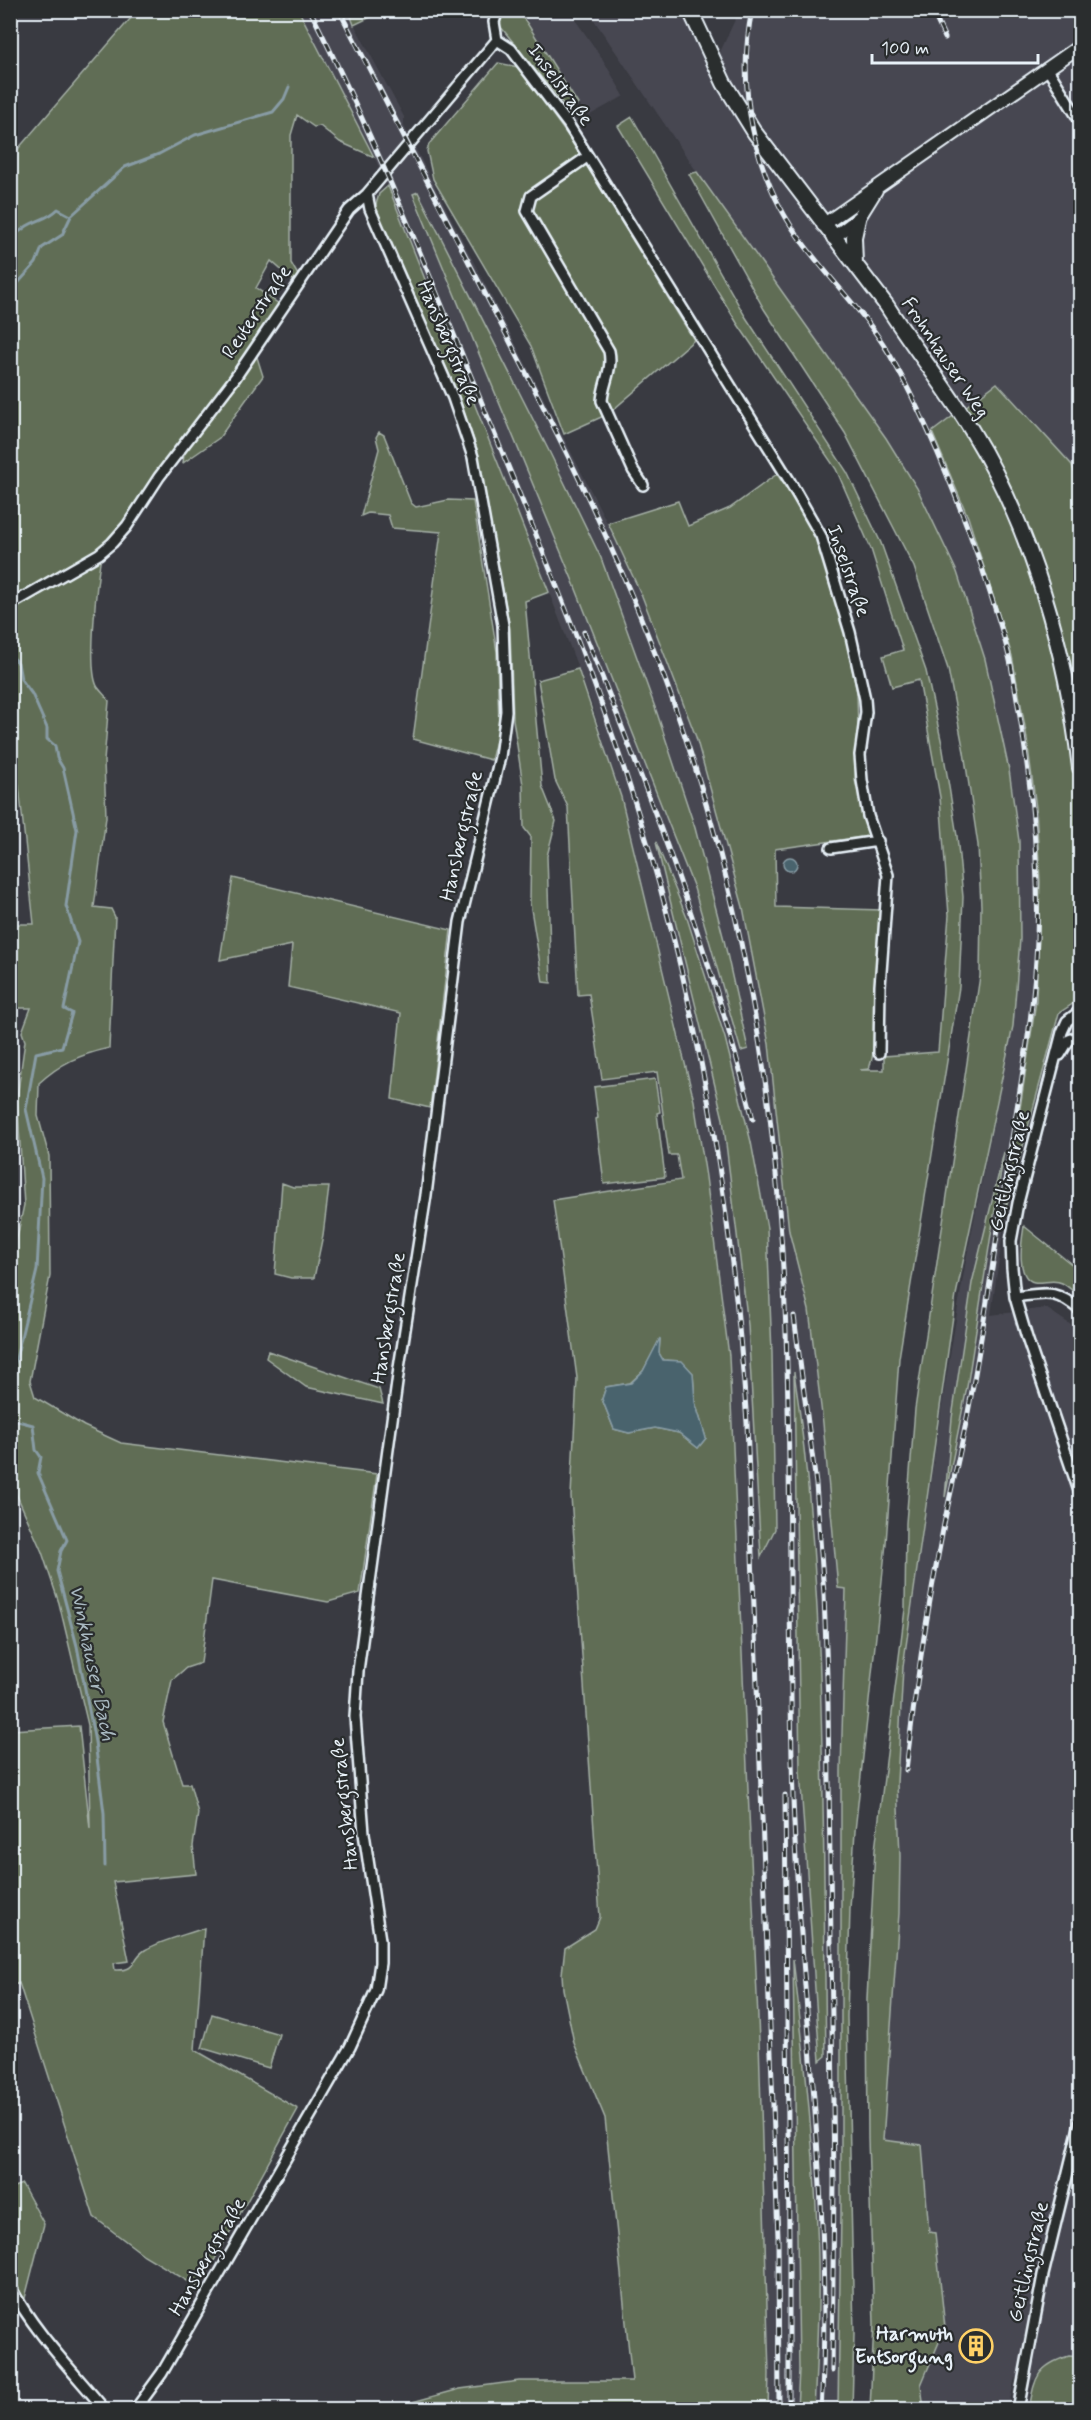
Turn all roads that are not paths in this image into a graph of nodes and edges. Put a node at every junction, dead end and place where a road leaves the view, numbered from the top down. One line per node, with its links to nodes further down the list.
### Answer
1 (498, 10): 3 (street)
2 (690, 10): 11 (main road, Frohnhauser Weg)
3 (497, 40): 7 (street, Inselstraße); 9 (street, Reuterstraße)
4 (1080, 46): 5 (street)
5 (1047, 68): 6 (street); 8 (street)
6 (1080, 121)
7 (587, 157): 14 (street, Inselstraße); 17 (street, Inselstraße)
8 (877, 188): 10 (street); 11 (street)
9 (367, 194): 15 (street, Reuterstraße); 29 (street, Hansbergstraße)
10 (858, 219): 12 (street); 13 (main road)
11 (823, 225): 12 (main road, Frohnhauser Weg)
12 (833, 238): 13 (main road, Frohnhauser Weg)
13 (855, 264): 16 (main road, Frohnhauser Weg)
14 (643, 485)
15 (10, 605)
16 (1080, 768)
17 (878, 841): 18 (street); 21 (street, Inselstraße)
18 (831, 849)
19 (1080, 1011): 22 (street, Geitlingstraße)
20 (1080, 1036): 22 (street, Geitlingstraße)
21 (879, 1053)
22 (1056, 1062): 23 (street, Geitlingstraße)
23 (1015, 1297): 24 (street); 25 (street, Geitlingstraße)
24 (1080, 1310)
25 (1080, 1494)
26 (1080, 2123): 30 (street, Geitlingstraße)
27 (10, 2286): 28 (street)
28 (105, 2409)
29 (135, 2409)
30 (1018, 2409)

